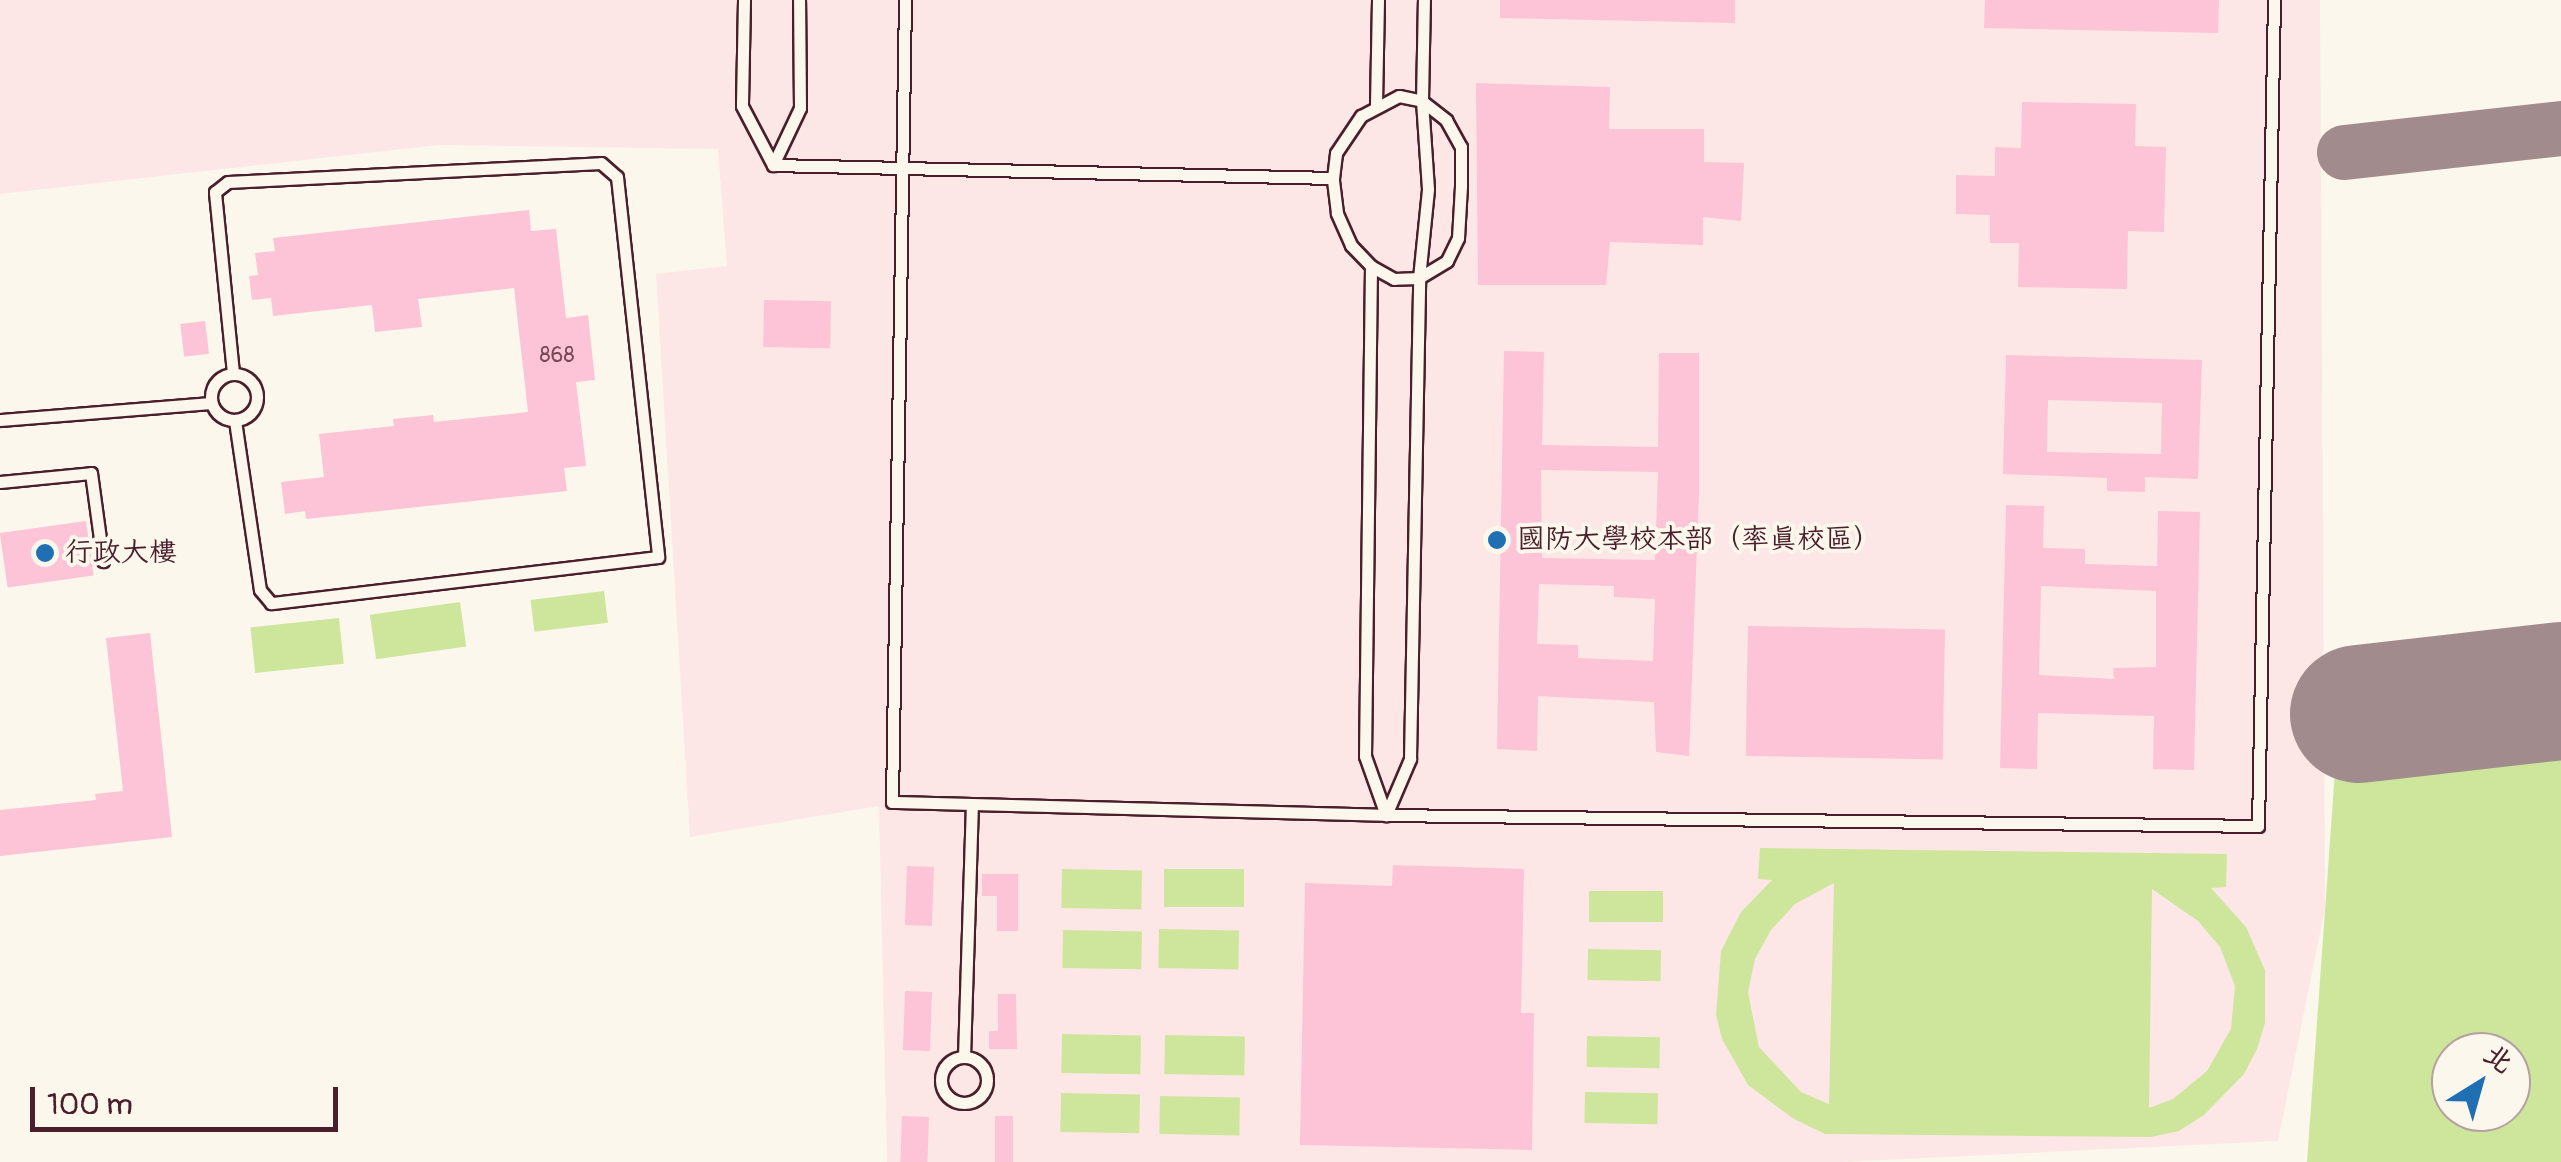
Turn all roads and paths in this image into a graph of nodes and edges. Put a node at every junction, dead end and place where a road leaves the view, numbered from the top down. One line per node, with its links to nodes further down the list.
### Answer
1 (744, 0): 9 (lane)
2 (799, 0): 9 (lane)
3 (905, 0): 10 (lane)
4 (1378, 0): 8 (lane)
5 (1424, 0): 7 (lane)
6 (2274, 0): 21 (lane)
7 (1422, 101): 8 (lane); 13 (lane); 13 (lane)
8 (1376, 104): 11 (lane)
9 (774, 165): 10 (lane)
10 (902, 168): 11 (lane); 20 (lane)
11 (1333, 178): 12 (lane)
12 (1370, 266): 13 (lane); 21 (lane)
13 (1420, 278): 21 (lane)
14 (233, 373): 15 (lane); 17 (lane); 17 (lane)
15 (211, 403): 16 (lane); 17 (lane)
16 (0, 420)
17 (235, 420)
18 (0, 482): 19 (lane)
19 (102, 561)
20 (972, 804): 21 (lane); 22 (lane)
21 (1386, 815)
22 (964, 1057): 22 (lane)

